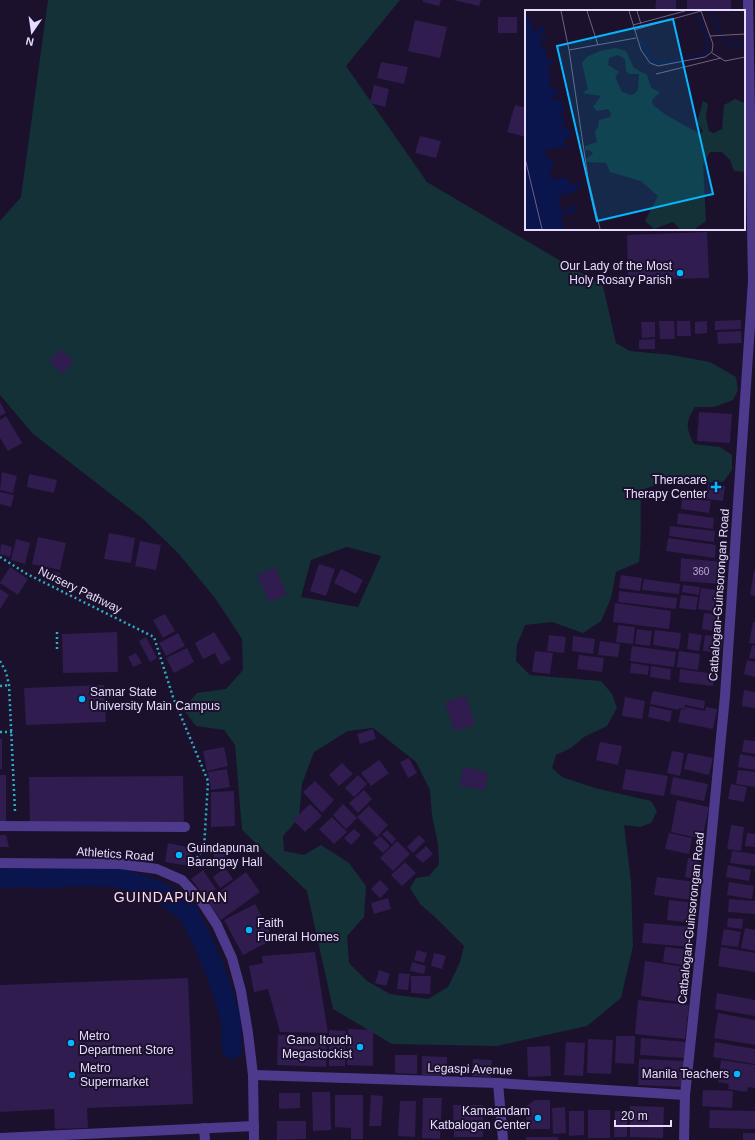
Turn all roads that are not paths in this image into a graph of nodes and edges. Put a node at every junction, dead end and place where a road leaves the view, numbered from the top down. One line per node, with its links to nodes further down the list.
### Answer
1 (748, 0): 7 (street, Catbalogan-Guinsorongan Road)
2 (0, 826): 3 (street)
3 (185, 827)
4 (0, 863): 5 (street, Athletics Road)
5 (253, 1075): 6 (street, Legaspi Avenue); 8 (street, Athletics Road)
6 (498, 1083): 7 (street, Legaspi Avenue); 14 (street)
7 (685, 1095): 15 (street, Catbalogan-Guinsorongan Road)
8 (250, 1126): 9 (street); 13 (street, Athletics Road)
9 (204, 1128): 10 (street); 12 (street)
10 (153, 1135): 11 (street)
11 (0, 1138)
12 (205, 1140)
13 (254, 1140)
14 (503, 1140)
15 (684, 1140)

